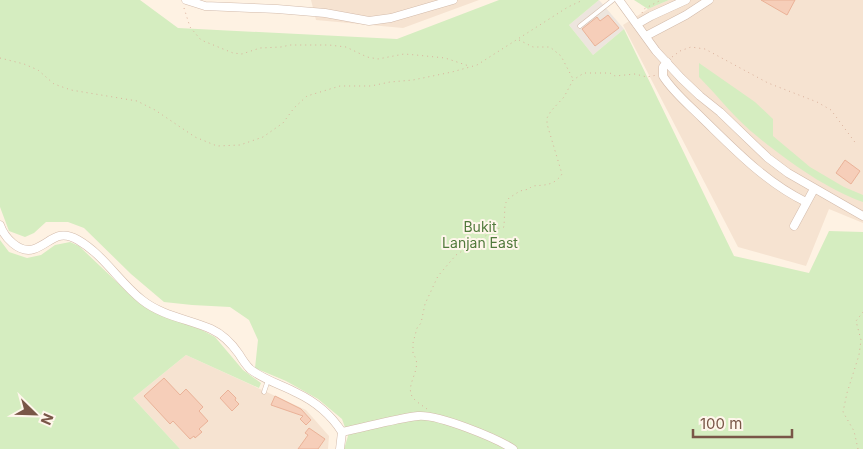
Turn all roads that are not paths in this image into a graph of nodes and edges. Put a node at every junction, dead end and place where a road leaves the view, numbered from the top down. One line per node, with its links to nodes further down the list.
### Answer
1 (186, 0): 2 (street)
2 (453, 0)
3 (613, 0): 8 (lane)
4 (619, 0): 7 (street)
5 (686, 0): 7 (street)
6 (709, 0): 9 (street)
7 (637, 24): 9 (street)
8 (580, 26)
9 (646, 36): 10 (street)
10 (667, 62): 11 (street); 12 (street)
11 (814, 189): 12 (street); 13 (street)
12 (806, 202): 15 (street)
13 (863, 216)
14 (0, 225): 16 (street)
15 (794, 226)
16 (268, 380): 17 (lane); 18 (street)
17 (264, 392)
18 (342, 432): 19 (street); 20 (street)
19 (340, 449)
20 (513, 449)

